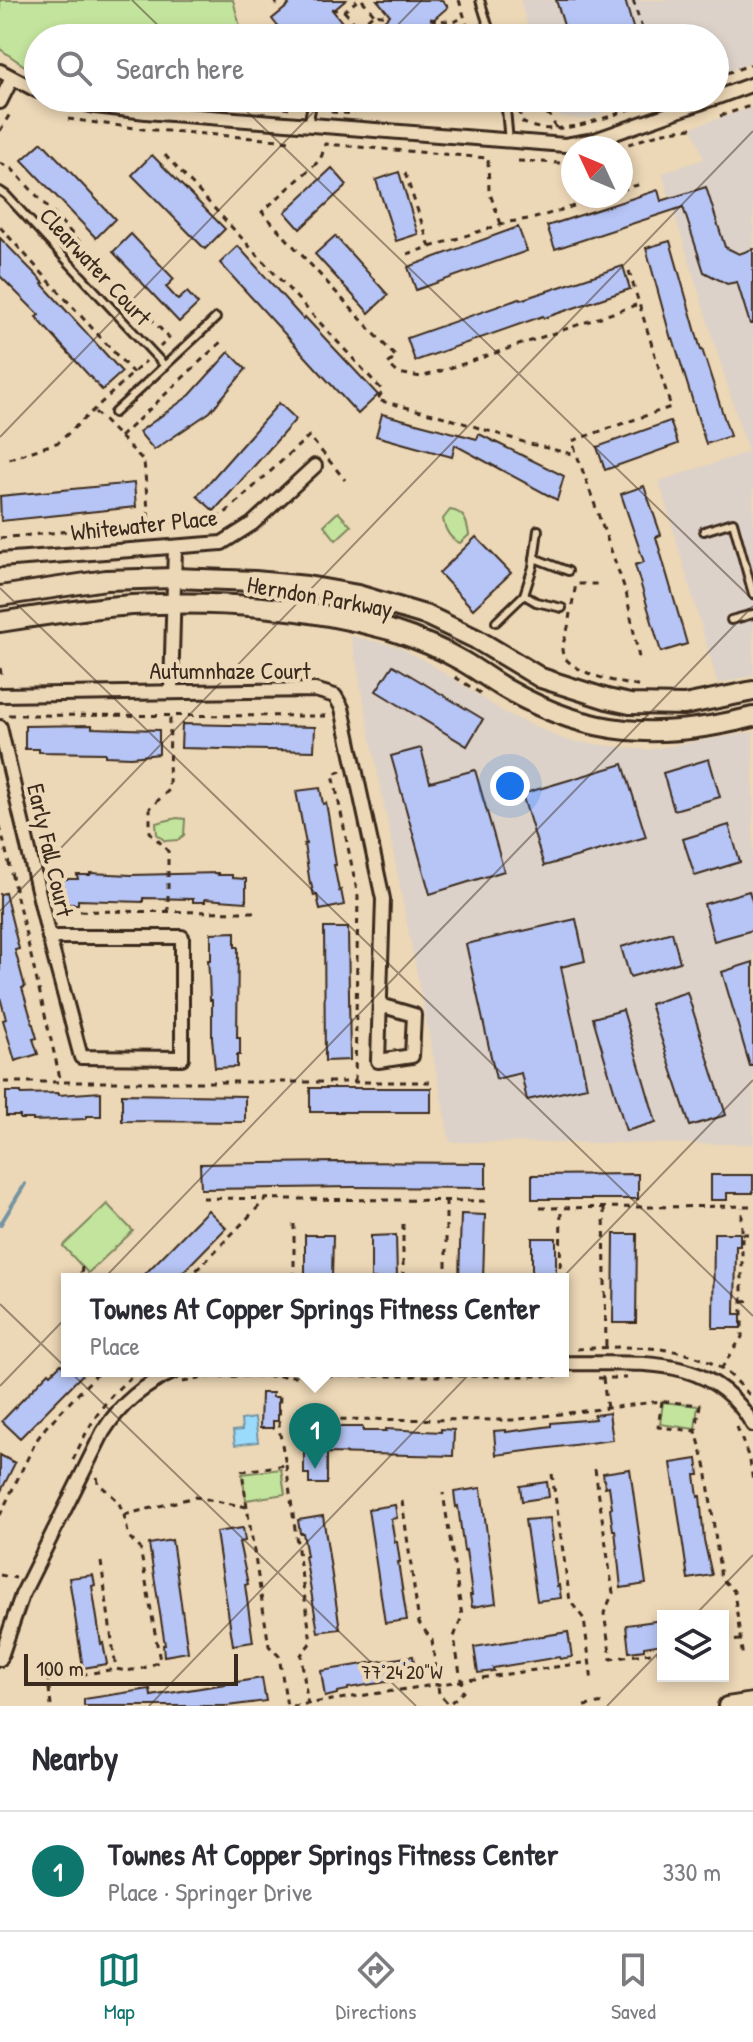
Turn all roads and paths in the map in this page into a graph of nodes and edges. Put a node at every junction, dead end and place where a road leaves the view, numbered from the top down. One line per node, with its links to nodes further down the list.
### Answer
1 (274, 0): 6 (path)
2 (360, 0): 8 (path); 9 (path)
3 (459, 0): 11 (path)
4 (480, 0): 16 (lane)
5 (633, 0): 17 (path)
6 (281, 6)
7 (331, 9): 8 (path)
8 (344, 11): 13 (path)
9 (374, 14): 10 (path); 14 (path)
10 (388, 16)
11 (464, 17): 12 (path); 15 (path)
12 (430, 19)
13 (355, 24)
14 (362, 24)
15 (466, 24)
16 (488, 24)
17 (641, 24)
18 (753, 64): 20 (path)
19 (0, 71): 21 (street)
20 (729, 72)
21 (12, 78): 22 (street); 25 (street)
22 (24, 84)
23 (753, 84): 24 (street)
24 (729, 93)
25 (0, 102)
26 (753, 107): 37 (path)
27 (11, 112): 42 (path)
28 (146, 112): 39 (street)
29 (311, 112): 39 (lane)
30 (332, 112): 36 (path)
31 (506, 112): 44 (lane)
32 (520, 112): 41 (path)
33 (545, 112): 41 (path)
34 (620, 112): 41 (path)
35 (672, 112): 44 (street)
36 (363, 115)
37 (720, 116)
38 (68, 119): 43 (path)
39 (308, 126): 44 (street)
40 (698, 127): 45 (path)
41 (556, 128)
42 (0, 131)
43 (291, 141)
44 (509, 142)
45 (633, 143)
46 (165, 155): 69 (path)
47 (518, 161): 49 (path)
48 (0, 163): 63 (path)
49 (561, 163)
50 (405, 173): 57 (path)
51 (641, 184): 52 (path)
52 (633, 186)
53 (0, 191): 63 (lane, Clearwater Court)
54 (565, 208): 55 (path)
55 (501, 224): 57 (path); 60 (path)
56 (0, 227): 65 (path)
57 (430, 247): 58 (path)
58 (407, 254)
59 (629, 271): 60 (path)
60 (639, 304): 93 (path)
61 (216, 318): 64 (lane)
62 (224, 339): 68 (path)
63 (153, 354): 64 (lane, Clearwater Court); 65 (path)
64 (165, 366): 67 (lane)
65 (133, 373): 66 (path)
66 (93, 410): 68 (path); 70 (path)
67 (114, 413)
68 (120, 437): 73 (path)
69 (572, 454)
70 (9, 459)
71 (315, 466): 78 (street, Whitewater Place)
72 (345, 480): 73 (path)
73 (149, 523): 76 (path); 77 (path)
74 (538, 530): 79 (lane)
75 (704, 531): 84 (lane)
76 (150, 535)
77 (0, 538)
78 (175, 547): 80 (street, Whitewater Place); 82 (street)
79 (534, 558): 81 (lane); 85 (lane)
80 (0, 560)
81 (568, 571)
82 (174, 578): 86 (main road, Herndon Parkway); 87 (street); 97 (main road, Herndon Parkway)
83 (599, 584): 96 (path)
84 (753, 594)
85 (524, 595): 88 (lane); 92 (lane)
86 (0, 596)
87 (173, 604): 91 (main road, Herndon Parkway); 98 (street); 103 (main road, Herndon Parkway)
88 (562, 608)
89 (753, 614): 90 (lane)
90 (731, 620)
91 (0, 622)
92 (496, 622)
93 (639, 658)
94 (0, 668): 95 (path)
95 (2, 678)
96 (650, 688)
97 (753, 691)
98 (171, 692): 99 (street, Autumnhaze Court); 111 (street, Autumnhaze Court)
99 (0, 695)
100 (0, 715): 101 (path)
101 (170, 716): 102 (path); 109 (path)
102 (333, 716)
103 (753, 717)
104 (0, 727): 110 (street, Early Fall Court)
105 (344, 770): 114 (path)
106 (0, 826): 113 (path)
107 (56, 911): 109 (path)
108 (255, 912): 109 (path)
109 (168, 913)
110 (49, 937): 110 (street, Early Fall Court)
111 (380, 1005): 111 (street, Autumnhaze Court)
112 (4, 1082): 113 (path)
113 (61, 1082): 114 (path)
114 (355, 1082): 115 (path)
115 (433, 1082)
116 (203, 1198): 117 (path)
117 (266, 1199): 118 (path); 131 (path)
118 (446, 1200): 119 (path); 134 (path)
119 (489, 1201)
120 (753, 1206): 121 (path)
121 (742, 1207): 124 (path); 127 (path)
122 (540, 1208): 123 (path)
123 (561, 1208): 124 (path); 135 (path)
124 (604, 1208): 138 (path)
125 (294, 1224): 132 (path)
126 (403, 1224): 133 (path)
127 (742, 1234): 128 (path); 137 (path)
128 (753, 1234)
129 (82, 1267): 130 (path)
130 (81, 1273)
131 (194, 1273)
132 (294, 1273)
133 (403, 1273)
134 (446, 1273)
135 (560, 1273)
136 (753, 1300): 137 (path)
137 (742, 1301): 139 (path)
138 (606, 1349)
139 (721, 1369)
140 (569, 1370): 150 (street)
141 (94, 1377): 162 (path)
142 (177, 1377): 143 (path); 168 (street)
143 (208, 1377)
144 (590, 1377): 145 (path)
145 (603, 1378): 146 (path); 149 (path)
146 (636, 1378)
147 (280, 1392): 154 (path)
148 (662, 1401): 149 (path); 152 (path); 152 (path)
149 (607, 1409): 153 (path)
150 (753, 1425)
151 (738, 1428): 158 (path)
152 (696, 1431): 165 (path)
153 (317, 1451)
154 (286, 1465): 161 (path); 177 (path)
155 (595, 1469): 167 (path)
156 (99, 1470): 163 (path)
157 (552, 1474): 170 (path)
158 (753, 1482)
159 (443, 1493): 172 (path)
160 (402, 1501): 174 (path)
161 (247, 1507): 163 (path); 179 (path)
162 (0, 1515)
163 (124, 1515): 171 (path)
164 (101, 1562): 171 (path)
165 (741, 1640): 166 (path); 169 (path)
166 (729, 1641)
167 (657, 1652)
168 (0, 1659)
169 (743, 1659)
170 (589, 1662): 172 (path); 173 (path)
171 (116, 1669): 178 (path)
172 (461, 1680): 174 (path); 174 (path)
173 (592, 1682)
174 (438, 1684): 177 (path)
175 (753, 1702): 181 (street)
176 (605, 1703): 180 (path)
177 (308, 1705): 179 (path)
178 (51, 1706)
179 (289, 1706)
180 (584, 1706)
181 (727, 1706)

